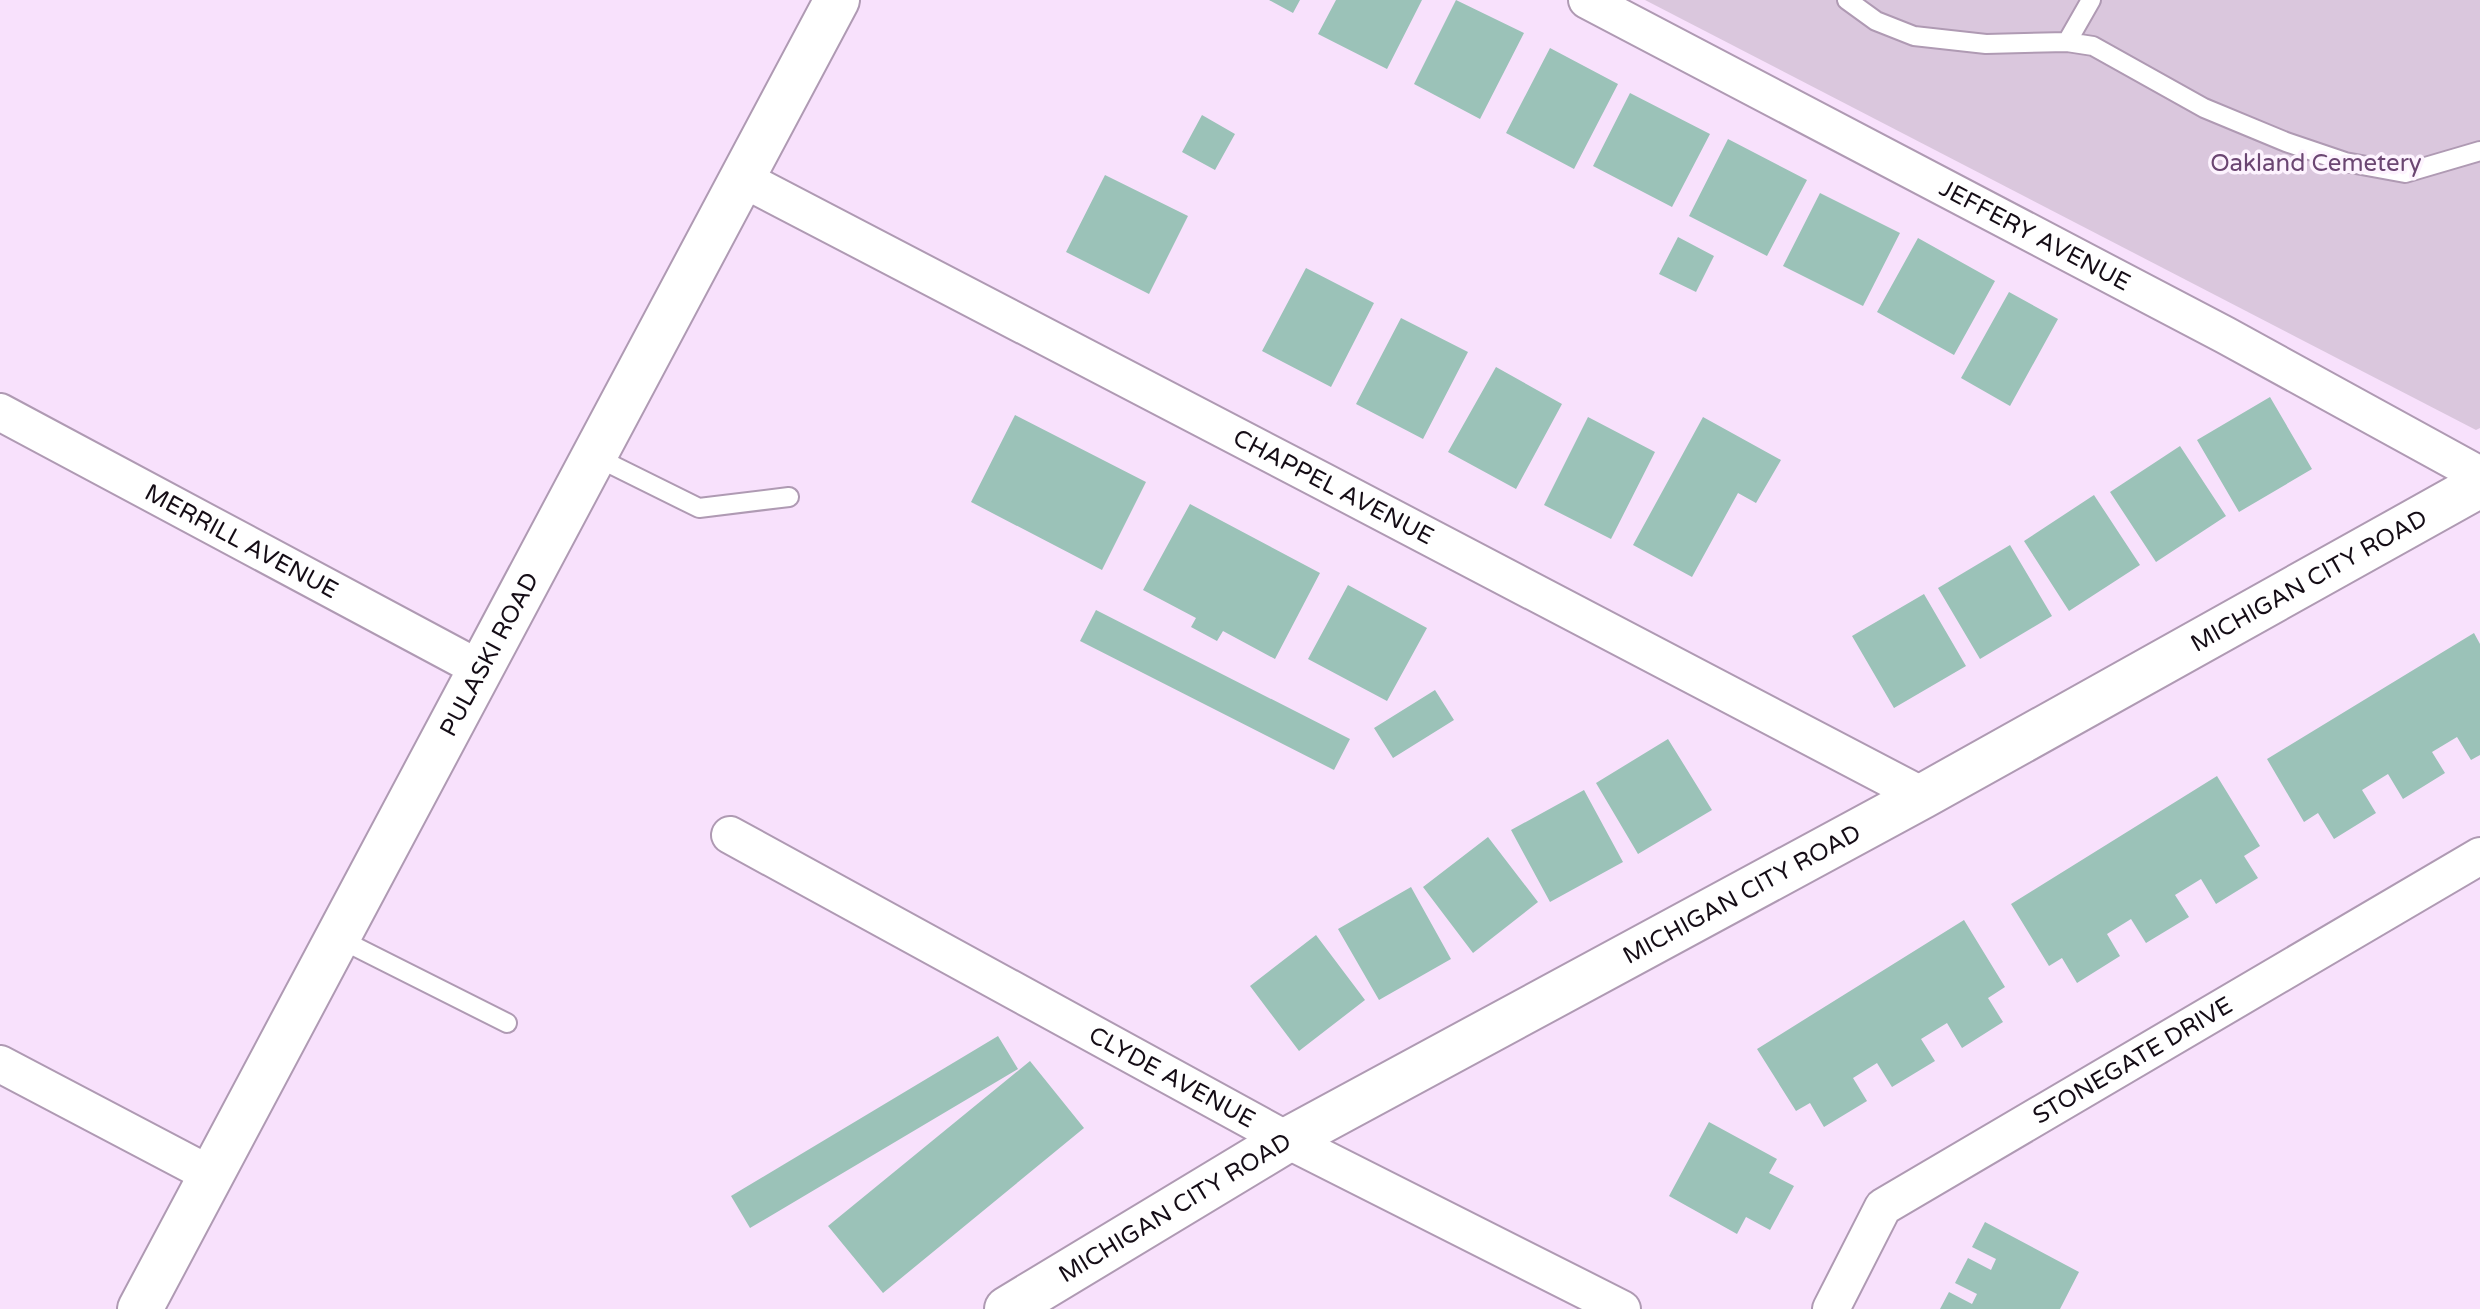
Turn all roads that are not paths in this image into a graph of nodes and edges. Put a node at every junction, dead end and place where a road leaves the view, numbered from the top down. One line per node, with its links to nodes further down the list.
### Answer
1 (837, 0): 7 (street, PULASKI ROAD)
2 (1587, 0): 10 (street, JEFFERY AVENUE)
3 (1847, 0): 5 (lane)
4 (2091, 0): 5 (lane)
5 (2067, 42): 6 (lane)
6 (2480, 151)
7 (743, 179): 9 (street, PULASKI ROAD); 14 (street, CHAPPEL AVENUE)
8 (0, 412): 13 (street, MERRILL AVENUE)
9 (596, 457): 12 (lane); 13 (street, PULASKI ROAD)
10 (2480, 475)
11 (2480, 485): 14 (street, MICHIGAN CITY ROAD)
12 (789, 497)
13 (482, 670): 17 (street, PULASKI ROAD)
14 (1923, 796): 20 (street, MICHIGAN CITY ROAD)
15 (730, 835): 20 (street, CLYDE AVENUE)
16 (2480, 856): 25 (street, STONEGATE DRIVE)
17 (336, 937): 18 (lane); 21 (street, PULASKI ROAD)
18 (507, 1023)
19 (0, 1064): 21 (street)
20 (1287, 1140): 23 (street, MICHIGAN CITY ROAD); 24 (street, CLYDE AVENUE)
21 (211, 1175): 22 (street, PULASKI ROAD)
22 (140, 1309)
23 (1007, 1309)
24 (1622, 1309)
25 (1831, 1309)

